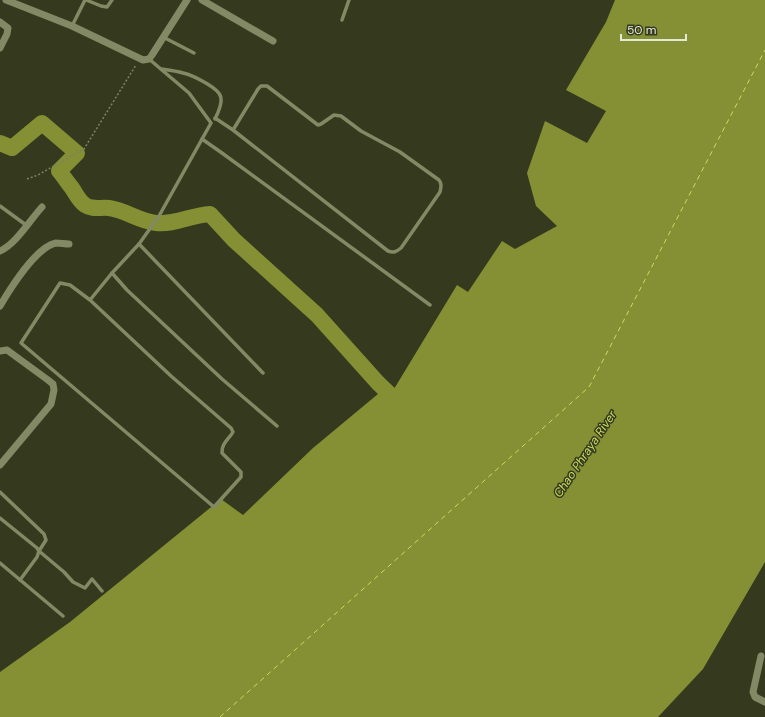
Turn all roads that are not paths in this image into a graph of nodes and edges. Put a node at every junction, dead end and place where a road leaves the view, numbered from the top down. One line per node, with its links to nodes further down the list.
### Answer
1 (6, 0): 9 (street)
2 (86, 0): 3 (lane); 9 (lane)
3 (112, 0)
4 (187, 0): 10 (street)
5 (202, 0): 11 (street)
6 (349, 0): 7 (lane)
7 (342, 20)
8 (0, 22): 12 (street)
9 (72, 26): 14 (street)
10 (163, 38): 13 (lane); 14 (street)
11 (273, 41)
12 (0, 48)
13 (194, 53)
14 (149, 59): 15 (lane)
15 (161, 69): 16 (lane); 17 (lane)
16 (215, 118): 17 (lane); 18 (lane)
17 (211, 123): 19 (lane)
18 (233, 130): 18 (lane)
19 (202, 139): 24 (lane); 28 (lane)
20 (0, 206): 22 (lane)
21 (42, 207): 22 (street)
22 (26, 225): 25 (street)
23 (69, 244): 29 (street)
24 (139, 244): 26 (lane); 31 (lane)
25 (0, 251)
26 (112, 273): 27 (lane); 32 (lane)
27 (90, 300): 27 (lane)
28 (430, 305)
29 (0, 306)
30 (0, 351): 33 (street)
31 (263, 373)
32 (277, 426)
33 (0, 465)
34 (0, 492): 36 (lane)
35 (0, 518): 36 (lane)
36 (39, 551): 38 (lane); 39 (lane)
37 (0, 563): 38 (lane)
38 (20, 580): 40 (lane)
39 (102, 591)
40 (63, 616)
41 (761, 656): 42 (street)
42 (765, 702)

